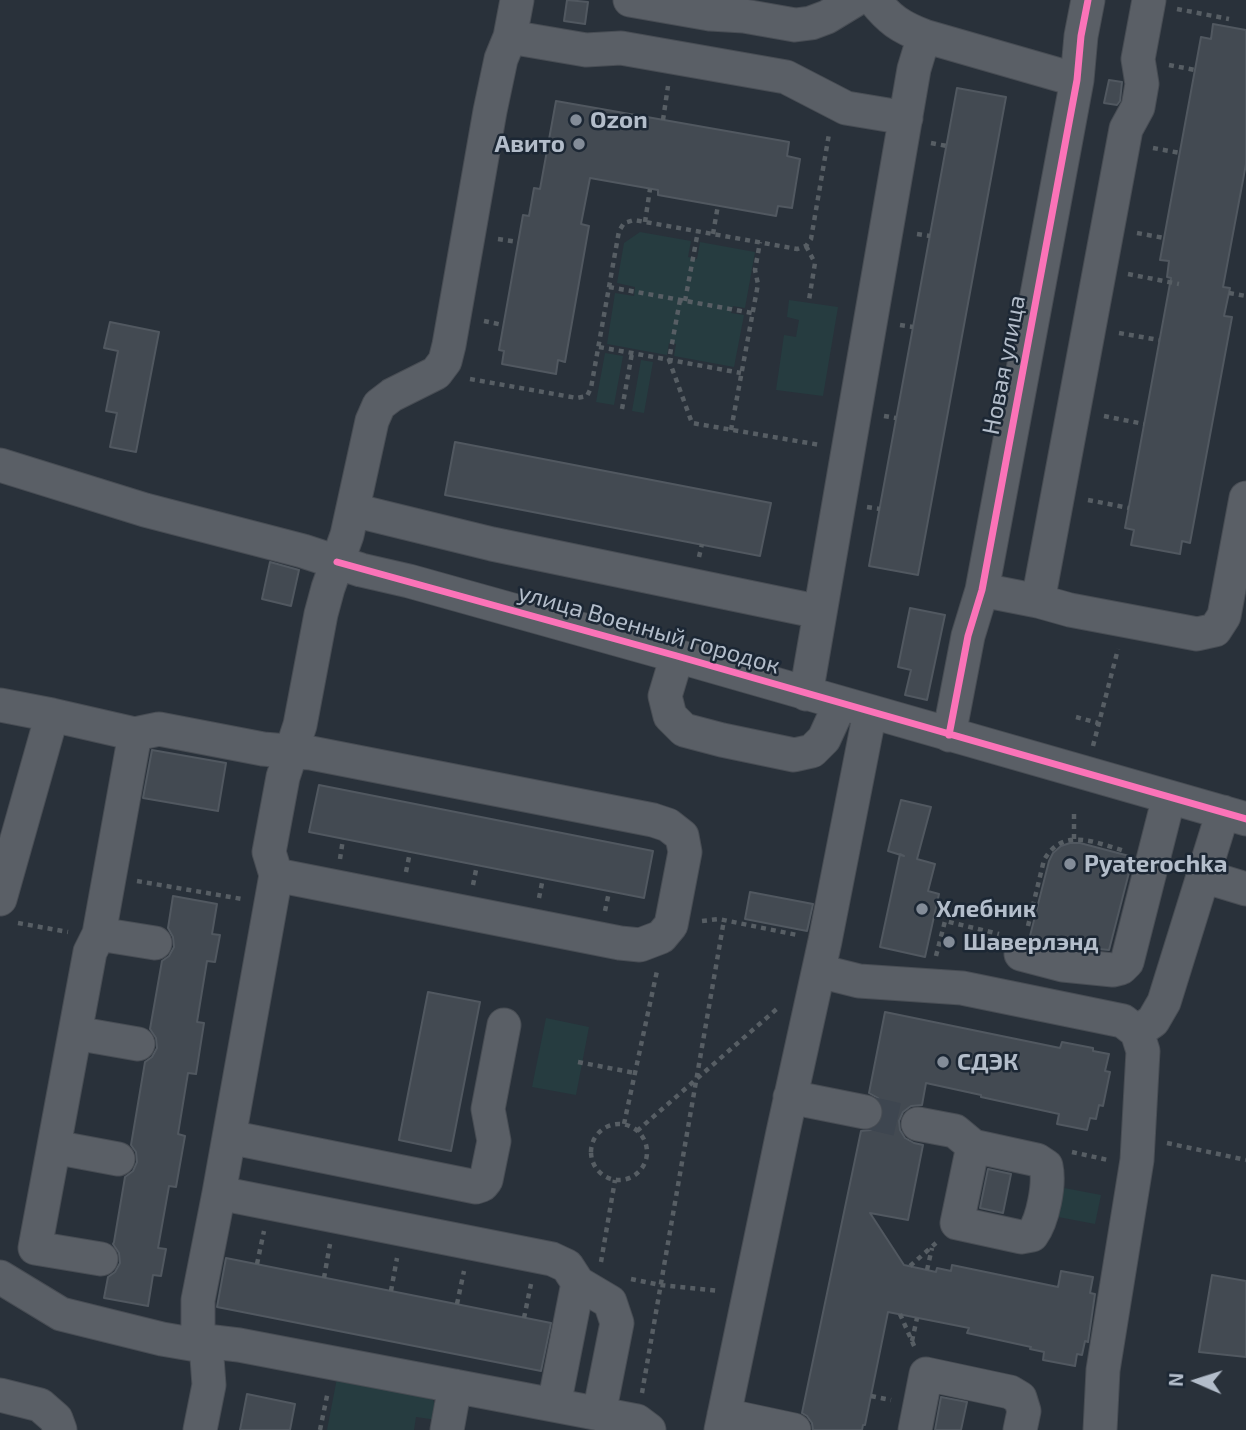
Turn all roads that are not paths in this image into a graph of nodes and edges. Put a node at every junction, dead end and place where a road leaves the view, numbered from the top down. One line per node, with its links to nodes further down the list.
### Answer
1 (517, 0): 9 (street)
2 (630, 0): 7 (street)
3 (855, 0): 7 (street)
4 (874, 0): 8 (street)
5 (1088, 0): 11 (street, Новая улица)
6 (1149, 2): 18 (street)
7 (795, 24): 10 (street)
8 (924, 36): 11 (street); 12 (street)
9 (510, 37): 10 (street); 15 (street)
10 (786, 77): 12 (street)
11 (1077, 80): 17 (street, Новая улица)
12 (905, 118): 19 (street)
13 (0, 465): 16 (street, улица Военный городок)
14 (1246, 498): 18 (street)
15 (353, 510): 16 (street); 19 (street)
16 (337, 562): 20 (street, улица Военный городок); 27 (street)
17 (982, 590): 18 (street); 26 (street, Новая улица)
18 (1038, 601)
19 (820, 612): 21 (street)
20 (677, 656): 21 (street, улица Военный городок); 23 (street)
21 (806, 694): 23 (street, улица Военный городок)
22 (0, 705): 24 (street)
23 (855, 708): 26 (street, улица Военный городок); 37 (street)
24 (52, 715): 25 (street); 33 (street)
25 (135, 734): 27 (street); 34 (street)
26 (949, 735): 28 (street, улица Военный городок)
27 (292, 751): 31 (street); 31 (street)
28 (1169, 797): 29 (street, улица Военный городок); 36 (street)
29 (1235, 816): 30 (street)
30 (1203, 876): 32 (street); 39 (street)
31 (273, 889): 45 (street)
32 (1246, 889)
33 (6, 911)
34 (98, 935): 35 (street); 40 (street)
35 (155, 943)
36 (1022, 947)
37 (822, 956): 39 (street); 42 (street)
38 (504, 1025): 45 (street)
39 (1137, 1032): 66 (street)
40 (75, 1033): 41 (street); 47 (street)
41 (138, 1044)
42 (790, 1097): 43 (street); 58 (street)
43 (865, 1112)
44 (918, 1124): 46 (street)
45 (229, 1137): 49 (street)
46 (973, 1146)
47 (54, 1147): 48 (street); 50 (street)
48 (118, 1159)
49 (219, 1193): 51 (street); 53 (street)
50 (101, 1259)
51 (573, 1275): 56 (street); 57 (street)
52 (6, 1292): 53 (street)
53 (202, 1343): 54 (street); 61 (street)
54 (455, 1387): 56 (street); 62 (street)
55 (0, 1395): 60 (street)
56 (554, 1405): 57 (street)
57 (598, 1414): 59 (street)
58 (723, 1423): 63 (street)
59 (643, 1426)
60 (60, 1430)
61 (200, 1430)
62 (447, 1430)
63 (794, 1430)
64 (915, 1430): 65 (street)
65 (1020, 1430)
66 (1100, 1430)

